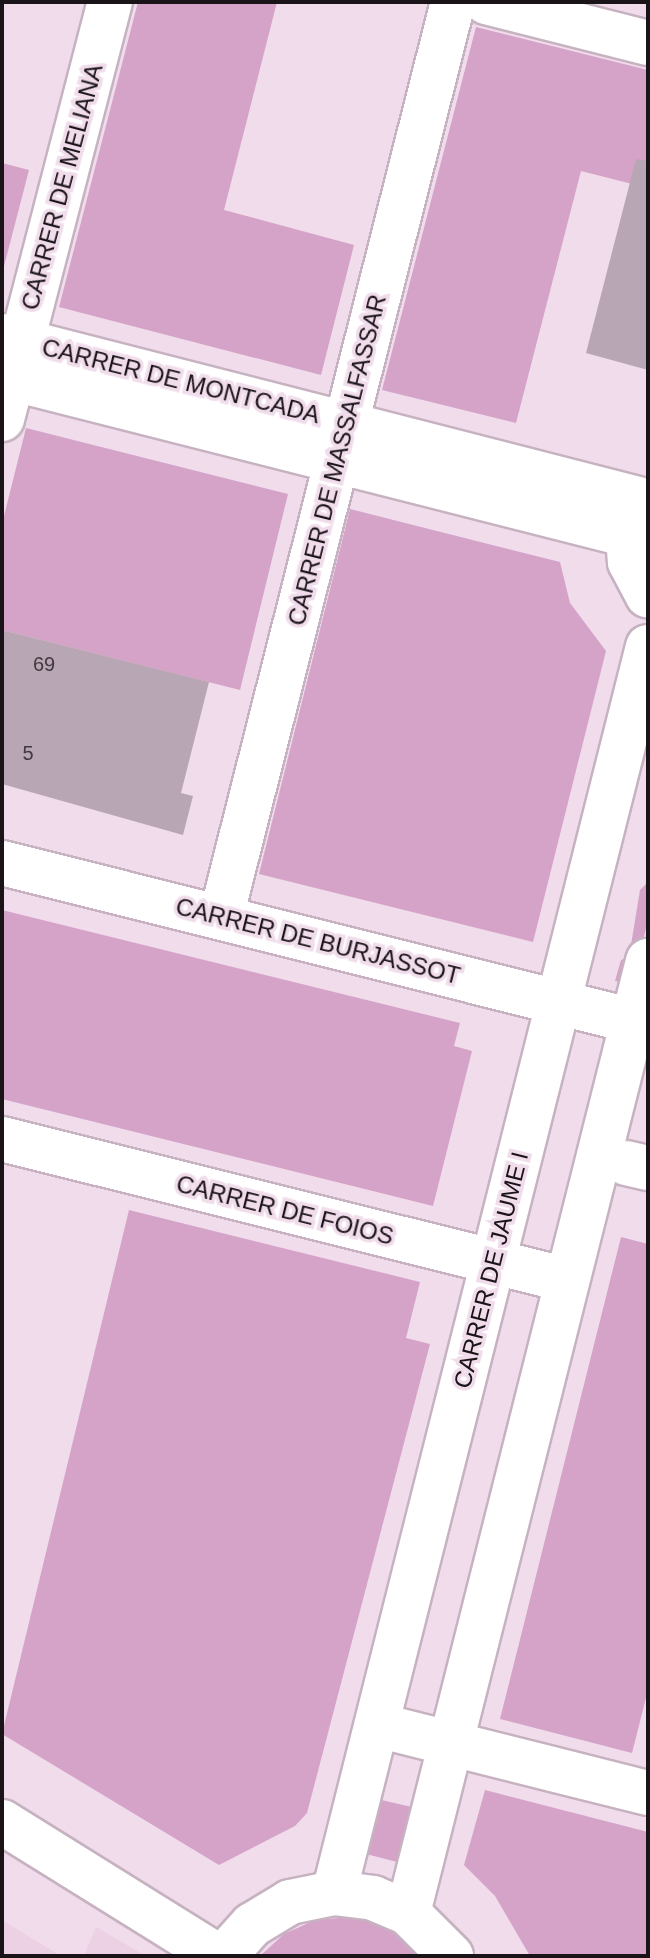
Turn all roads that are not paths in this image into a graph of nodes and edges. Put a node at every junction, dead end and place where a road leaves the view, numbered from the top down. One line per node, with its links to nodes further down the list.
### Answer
1 (110, 2): 5 (street, CARRER DE MELIANA)
2 (453, 2): 6 (street, CARRER DE MASSALFASSAR)
3 (486, 2): 4 (street)
4 (648, 43)
5 (8, 370): 6 (street, CARRER DE MONTCADA)
6 (342, 443): 7 (street, CARRER DE MONTCADA); 11 (street, CARRER DE MASSALFASSAR)
7 (638, 506): 8 (street)
8 (648, 596)
9 (648, 647): 13 (street, CARRER DE JAUME I)
10 (2, 863): 11 (street, CARRER DE BURJASSOT)
11 (221, 917): 13 (street, CARRER DE BURJASSOT)
12 (648, 961): 14 (street)
13 (559, 1002): 14 (street, CARRER DE BURJASSOT); 16 (street, CARRER DE JAUME I)
14 (633, 1021): 17 (street)
15 (2, 1139): 16 (street, CARRER DE FOIOS)
16 (493, 1262): 17 (street, CARRER DE FOIOS); 18 (street, CARRER DE JAUME I)
17 (567, 1280): 19 (street)
18 (377, 1725): 19 (street); 22 (street, CARRER DE JAUME I)
19 (451, 1743): 20 (street); 23 (street)
20 (648, 1793)
21 (2, 1822): 24 (street)
22 (334, 1893): 23 (street); 25 (street)
23 (408, 1913): 26 (street)
24 (217, 1956)
25 (224, 1956)
26 (451, 1956)

